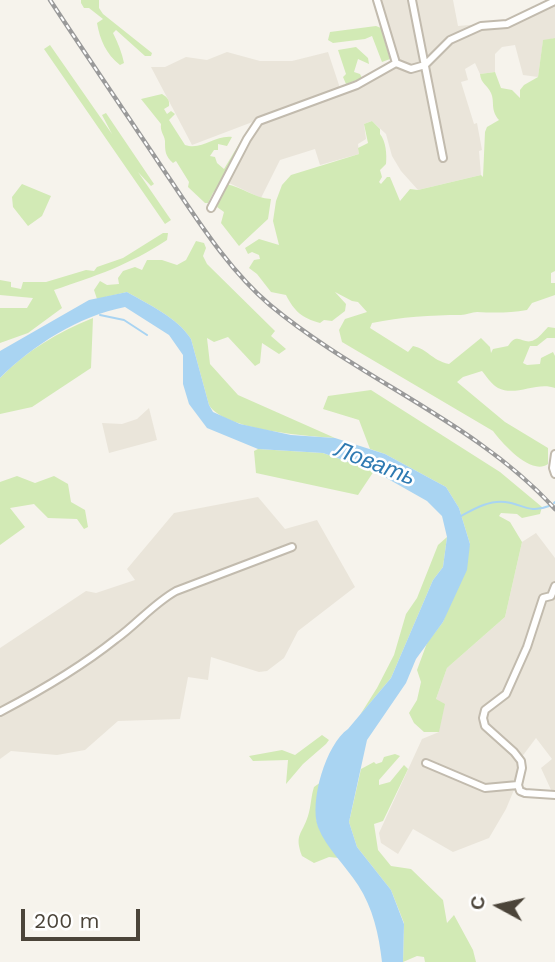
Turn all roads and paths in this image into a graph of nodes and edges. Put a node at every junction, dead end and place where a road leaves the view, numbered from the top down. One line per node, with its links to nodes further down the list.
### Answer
1 (377, 0): 4 (street)
2 (412, 0): 5 (street)
3 (555, 1): 5 (street)
4 (396, 62): 5 (street); 7 (street)
5 (425, 65): 6 (street)
6 (443, 158)
7 (211, 208)
8 (555, 454): 9 (street)
9 (555, 474)
10 (292, 547): 12 (street)
11 (555, 586): 14 (street)
12 (0, 712)
13 (426, 763): 14 (street)
14 (518, 785): 15 (street)
15 (555, 795)

